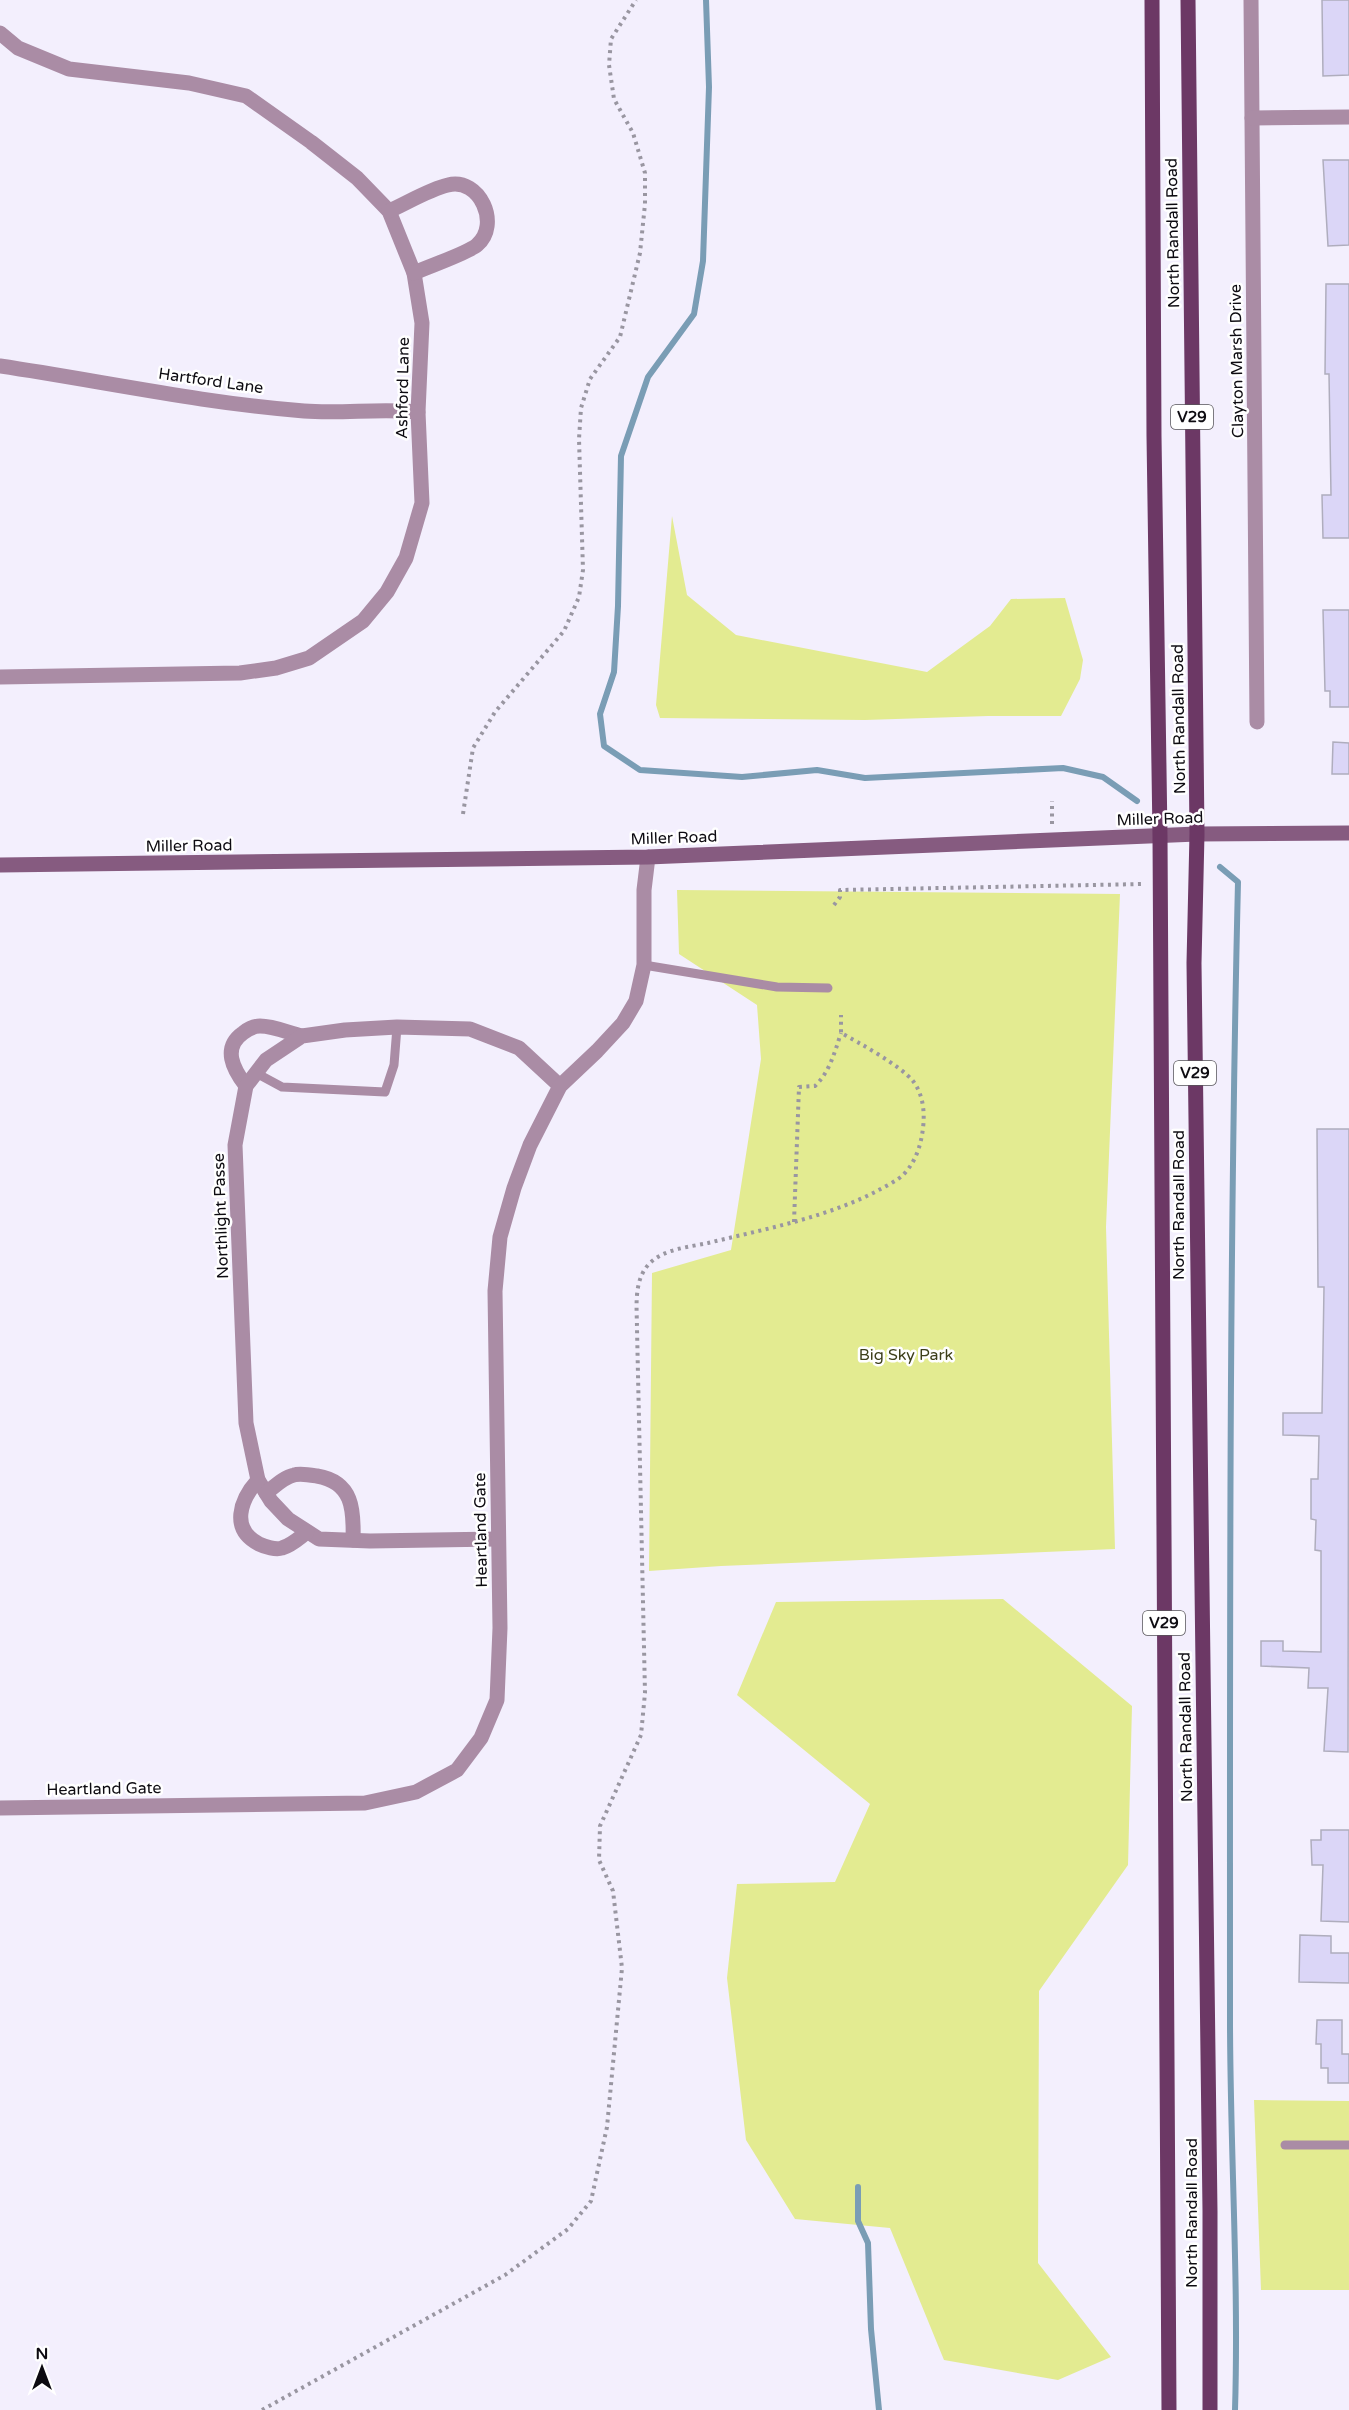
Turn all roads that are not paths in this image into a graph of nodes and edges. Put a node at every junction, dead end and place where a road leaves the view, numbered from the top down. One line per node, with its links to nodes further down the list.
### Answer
1 (1152, 0): 15 (main road, North Randall Road / V29)
2 (1188, 0): 14 (main road, North Randall Road / V29)
3 (1251, 0): 6 (street, Clayton Marsh Drive)
4 (0, 33): 7 (street, Ashford Lane)
5 (1349, 117): 6 (street)
6 (1252, 118): 12 (street, Clayton Marsh Drive)
7 (389, 211): 8 (street, Ashford Lane); 8 (street)
8 (414, 273): 10 (street, Ashford Lane)
9 (0, 366): 10 (street, Hartford Lane)
10 (418, 412): 11 (street, Ashford Lane)
11 (0, 677)
12 (1257, 722)
13 (1349, 833): 14 (street, Miller Road)
14 (1197, 834): 15 (street, Miller Road); 33 (main road, North Randall Road / V29)
15 (1160, 836): 16 (street, Miller Road); 32 (main road, North Randall Road / V29)
16 (648, 857): 17 (street, Miller Road); 18 (street, Heartland Gate)
17 (0, 865)
18 (644, 965): 19 (lane); 24 (street, Heartland Gate)
19 (828, 988)
20 (397, 1027): 21 (street, Northlight Passe); 22 (lane); 24 (street, Northlight Passe)
21 (302, 1036): 22 (street, Northlight Passe); 23 (street)
22 (256, 1074): 23 (street, Northlight Passe)
23 (246, 1086): 25 (street, Northlight Passe)
24 (560, 1086): 27 (street, Heartland Gate)
25 (262, 1487): 26 (street, Northlight Passe); 26 (street); 28 (street)
26 (306, 1532): 28 (street, Northlight Passe)
27 (497, 1539): 28 (street, Northlight Passe); 29 (street, Heartland Gate)
28 (353, 1540)
29 (0, 1808)
30 (1285, 2145): 31 (lane)
31 (1349, 2145)
32 (1169, 2410)
33 (1210, 2410)

